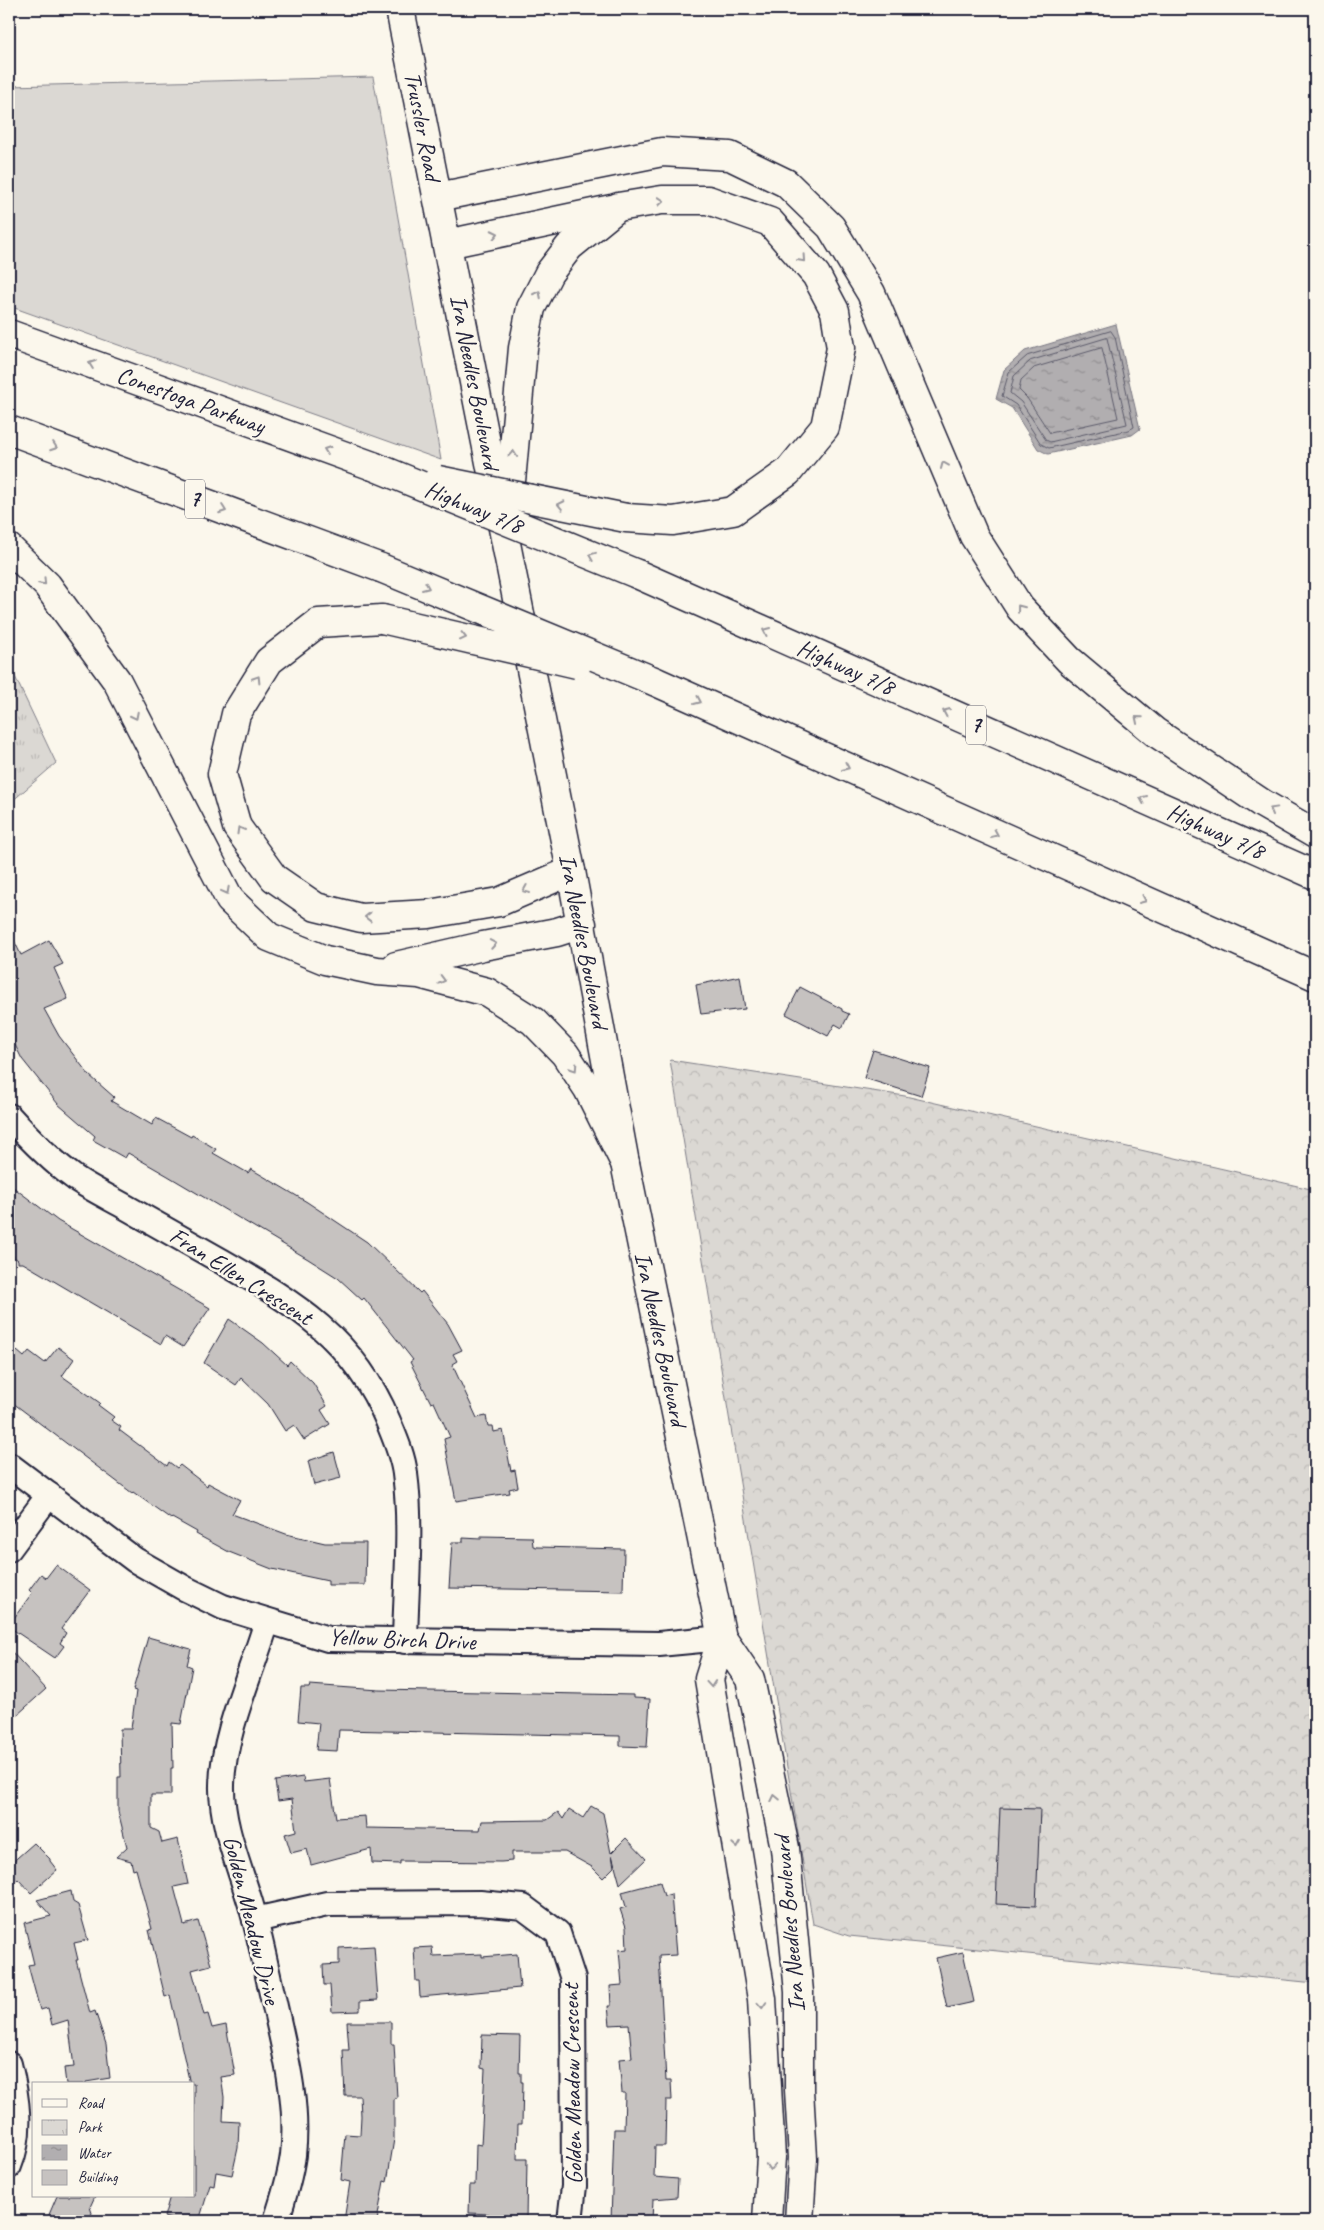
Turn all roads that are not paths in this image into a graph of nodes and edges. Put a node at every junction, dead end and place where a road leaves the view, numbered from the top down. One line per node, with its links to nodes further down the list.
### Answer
1 (400, 9): 2 (main road, Trussler Road)
2 (438, 197): 4 (main road, Trussler Road); 11 (main road, one-way to 2)
3 (618, 207): 4 (main road, one-way to 3); 7 (main road, one-way to 7, bridge); 8 (main road, one-way to 3)
4 (447, 244): 8 (main road, Ira Needles Boulevard)
5 (9, 334): 7 (main road, Conestoga Parkway / 7, one-way to 5)
6 (9, 430): 10 (main road, 7, one-way to 10, bridge)
7 (373, 466): 13 (main road, Highway 7/8 / 7, one-way to 7, bridge)
8 (506, 537): 12 (main road, Ira Needles Boulevard)
9 (9, 548): 15 (main road, one-way to 15)
10 (654, 681): 12 (main road, one-way to 10, bridge); 16 (main road, 7, one-way to 16)
11 (1315, 834)
12 (571, 871): 14 (main road, Ira Needles Boulevard)
13 (1315, 876)
14 (582, 924): 15 (main road, one-way to 14); 18 (main road, Ira Needles Boulevard)
15 (377, 971): 18 (main road, one-way to 18)
16 (1315, 976)
17 (9, 1116): 24 (street, Fran Ellen Crescent)
18 (625, 1163): 23 (main road, Ira Needles Boulevard)
19 (9, 1465): 20 (street, Yellow Birch Drive)
20 (49, 1495): 21 (street); 22 (street, Yellow Birch Drive)
21 (9, 1549)
22 (266, 1621): 24 (street, Yellow Birch Drive); 25 (street, Golden Meadow Drive)
23 (722, 1638): 24 (street, Yellow Birch Drive); 30 (main road, Ira Needles Boulevard, one-way to 30); 31 (main road, Ira Needles Boulevard, one-way to 23)
24 (405, 1640)
25 (255, 1920): 28 (street, Golden Meadow Drive); 29 (street, Golden Meadow Crescent)
26 (9, 2064): 27 (street)
27 (9, 2166)
28 (276, 2221)
29 (570, 2221)
30 (767, 2221)
31 (799, 2221)

